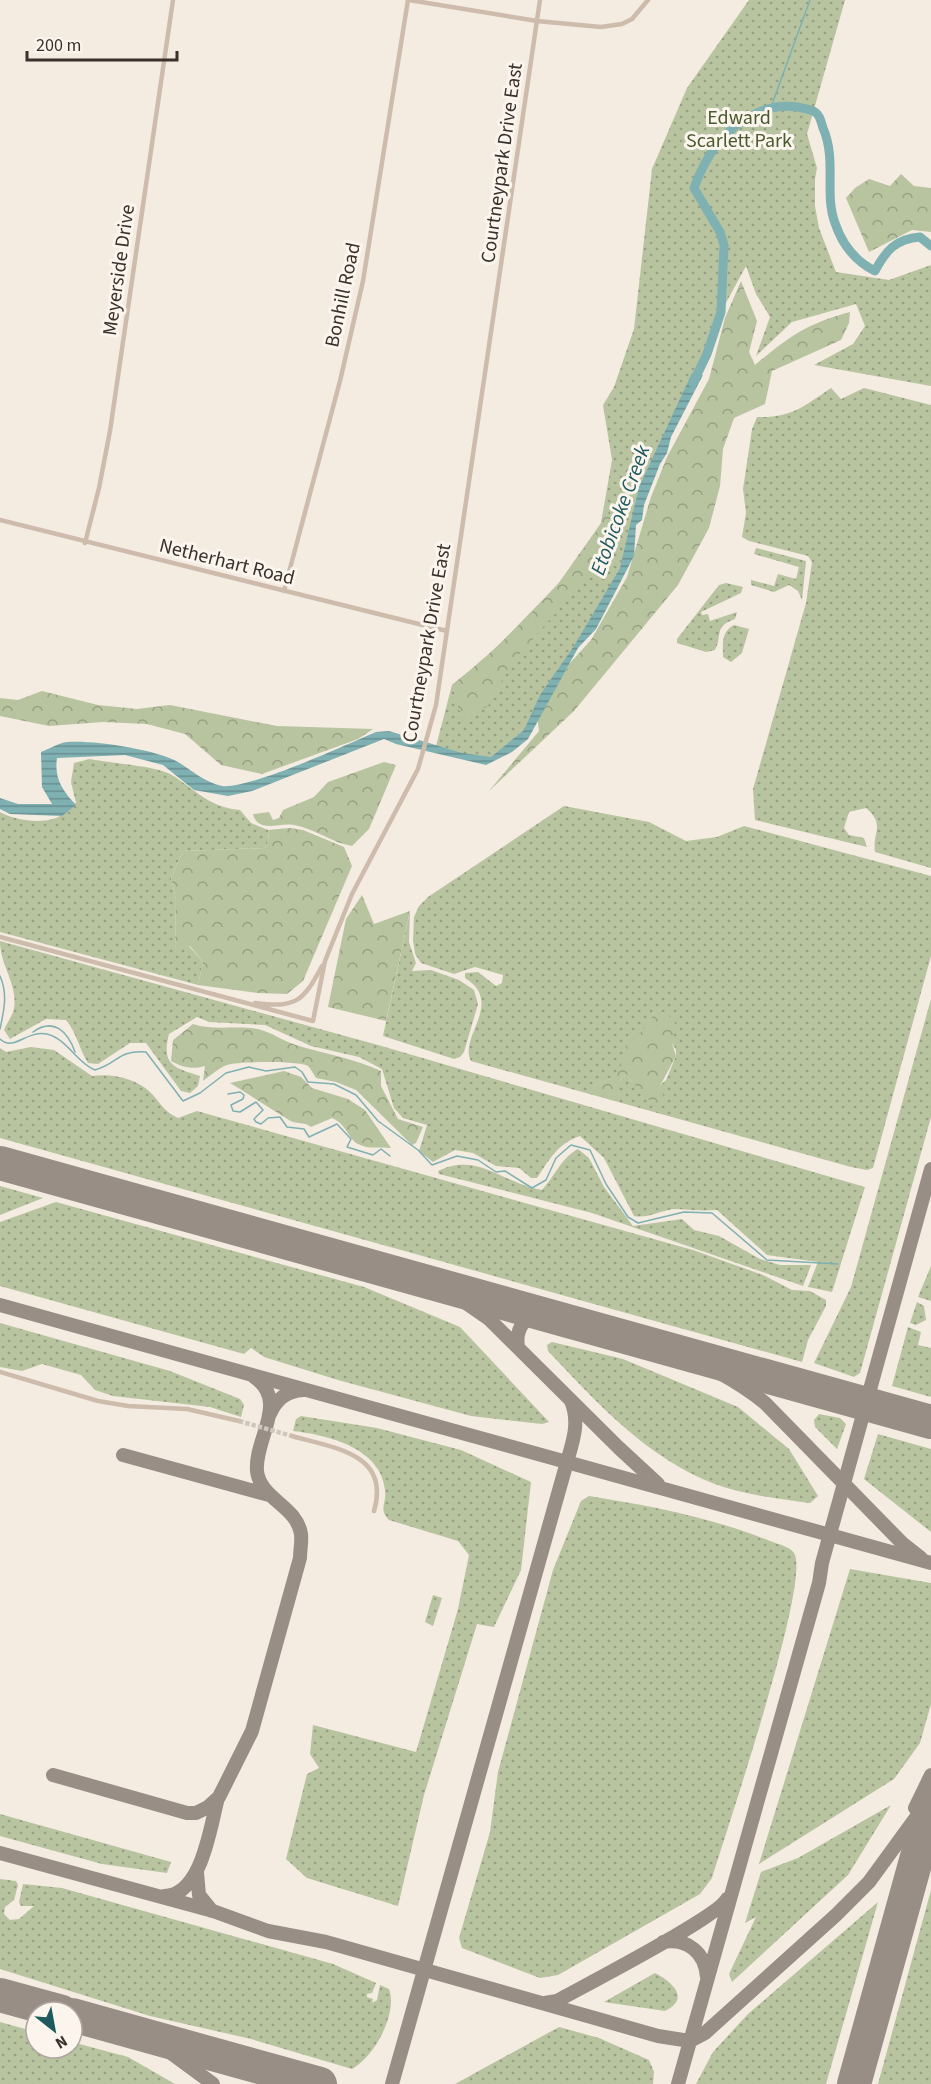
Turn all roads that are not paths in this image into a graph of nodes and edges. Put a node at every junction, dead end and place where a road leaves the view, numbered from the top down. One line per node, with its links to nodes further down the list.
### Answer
1 (173, 0): 7 (street, Meyerside Drive)
2 (408, 0): 5 (street); 8 (street, Bonhill Road)
3 (540, 0): 5 (street, Courtneypark Drive East)
4 (648, 0): 5 (street)
5 (537, 21): 9 (street, Courtneypark Drive East)
6 (0, 520): 7 (street, Netherhart Road)
7 (85, 543): 8 (street, Netherhart Road)
8 (284, 591): 9 (street, Netherhart Road)
9 (447, 631): 11 (street, Courtneypark Drive East)
10 (0, 937): 12 (street, Courtneypark Drive East)
11 (325, 961): 12 (street); 12 (street, Courtneypark Drive East)
12 (242, 1002)
13 (0, 1372): 14 (street)
14 (239, 1421)
15 (292, 1436): 16 (street)
16 (374, 1511)

